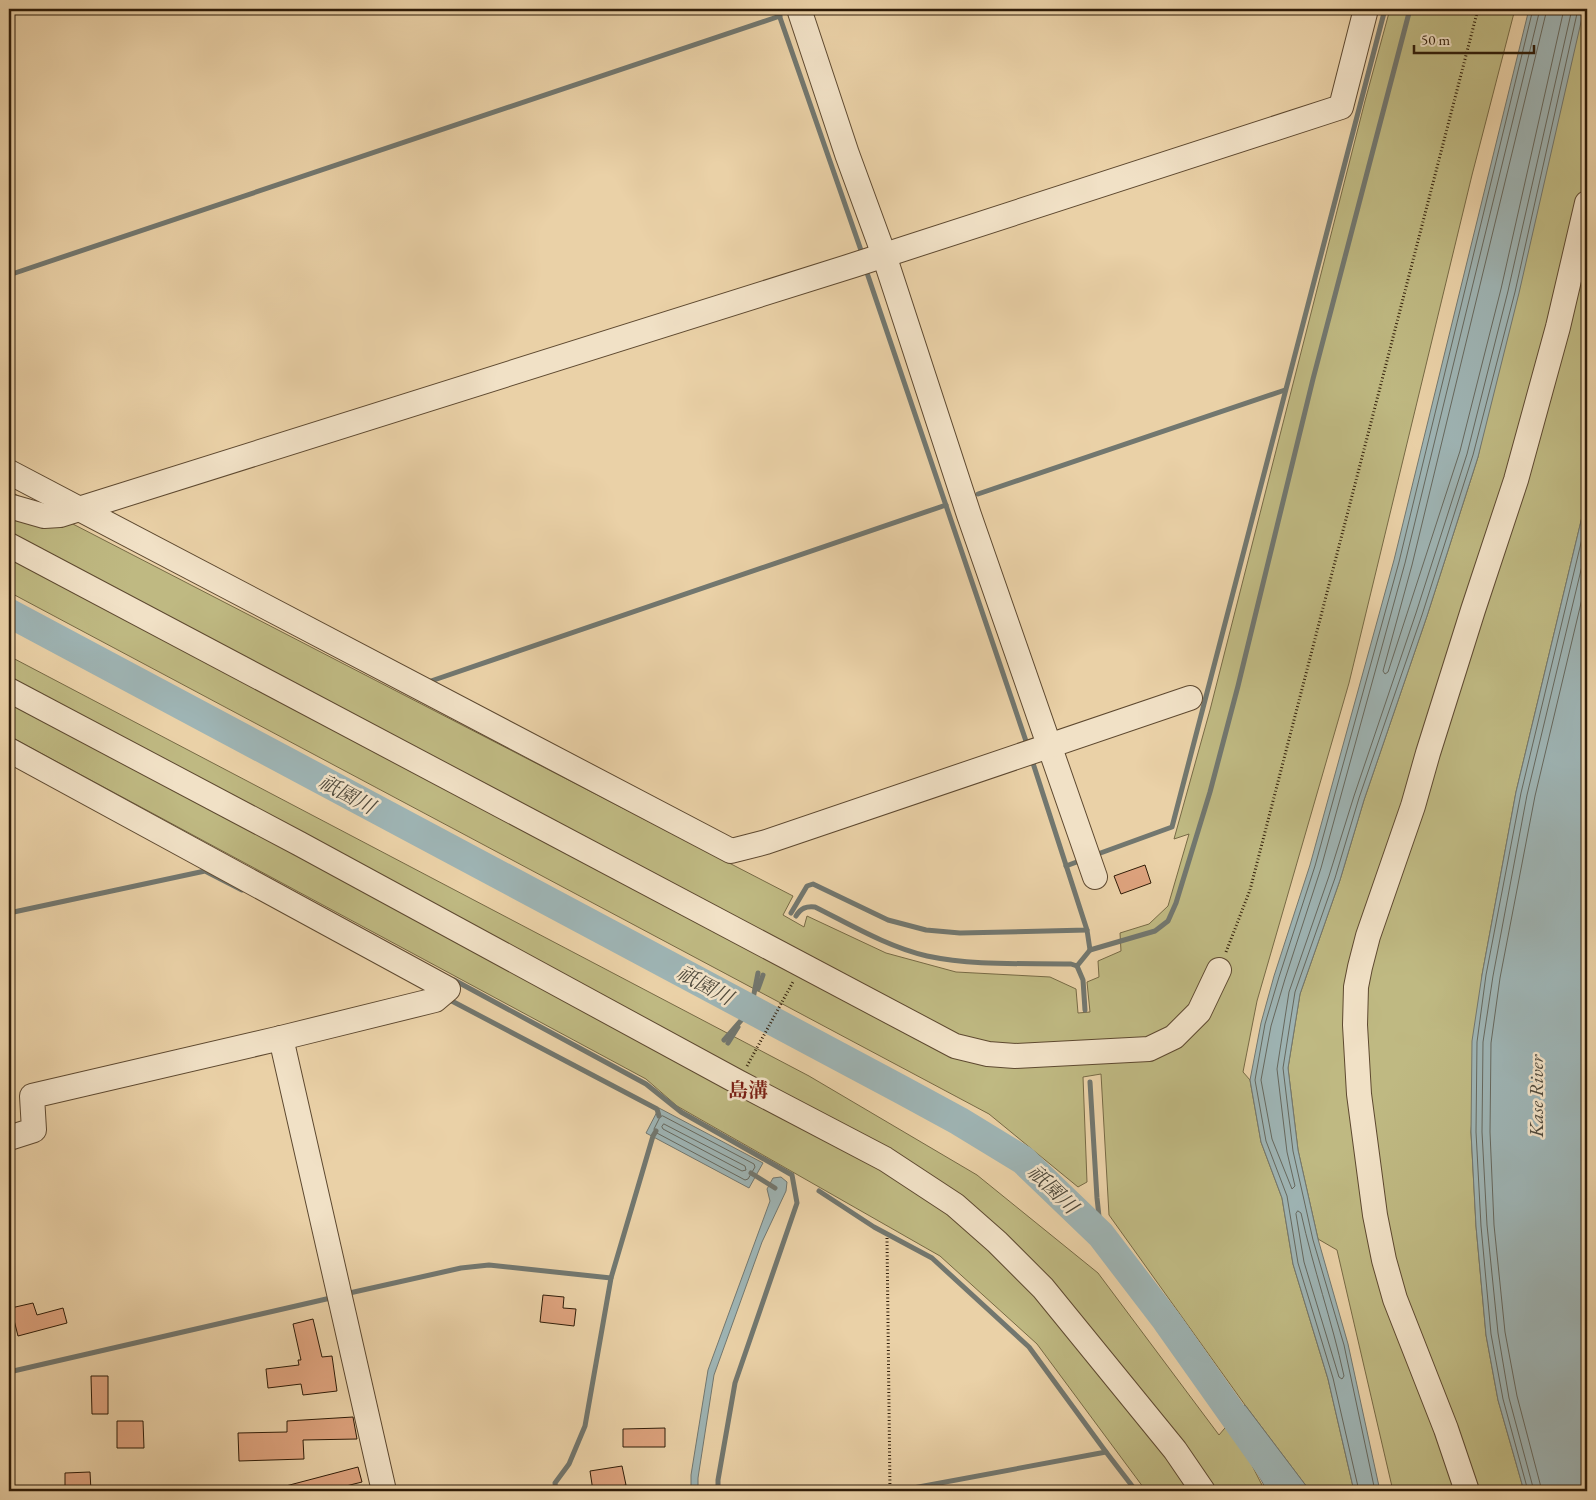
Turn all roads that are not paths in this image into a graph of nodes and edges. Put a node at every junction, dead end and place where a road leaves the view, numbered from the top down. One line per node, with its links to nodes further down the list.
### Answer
1 (799, 9): 4 (street)
2 (1366, 9): 4 (street)
3 (1587, 203): 19 (street)
4 (884, 256): 7 (street); 11 (street)
5 (9, 472): 7 (street)
6 (9, 506): 7 (street)
7 (79, 509): 11 (street)
8 (9, 544): 14 (street)
9 (9, 690): 18 (street)
10 (1190, 698): 11 (street)
11 (1048, 746): 13 (street)
12 (9, 750): 15 (street)
13 (1095, 876)
14 (1219, 970)
15 (281, 1038): 16 (street); 17 (street)
16 (9, 1138)
17 (384, 1491)
18 (1202, 1491)
19 (1467, 1491)

